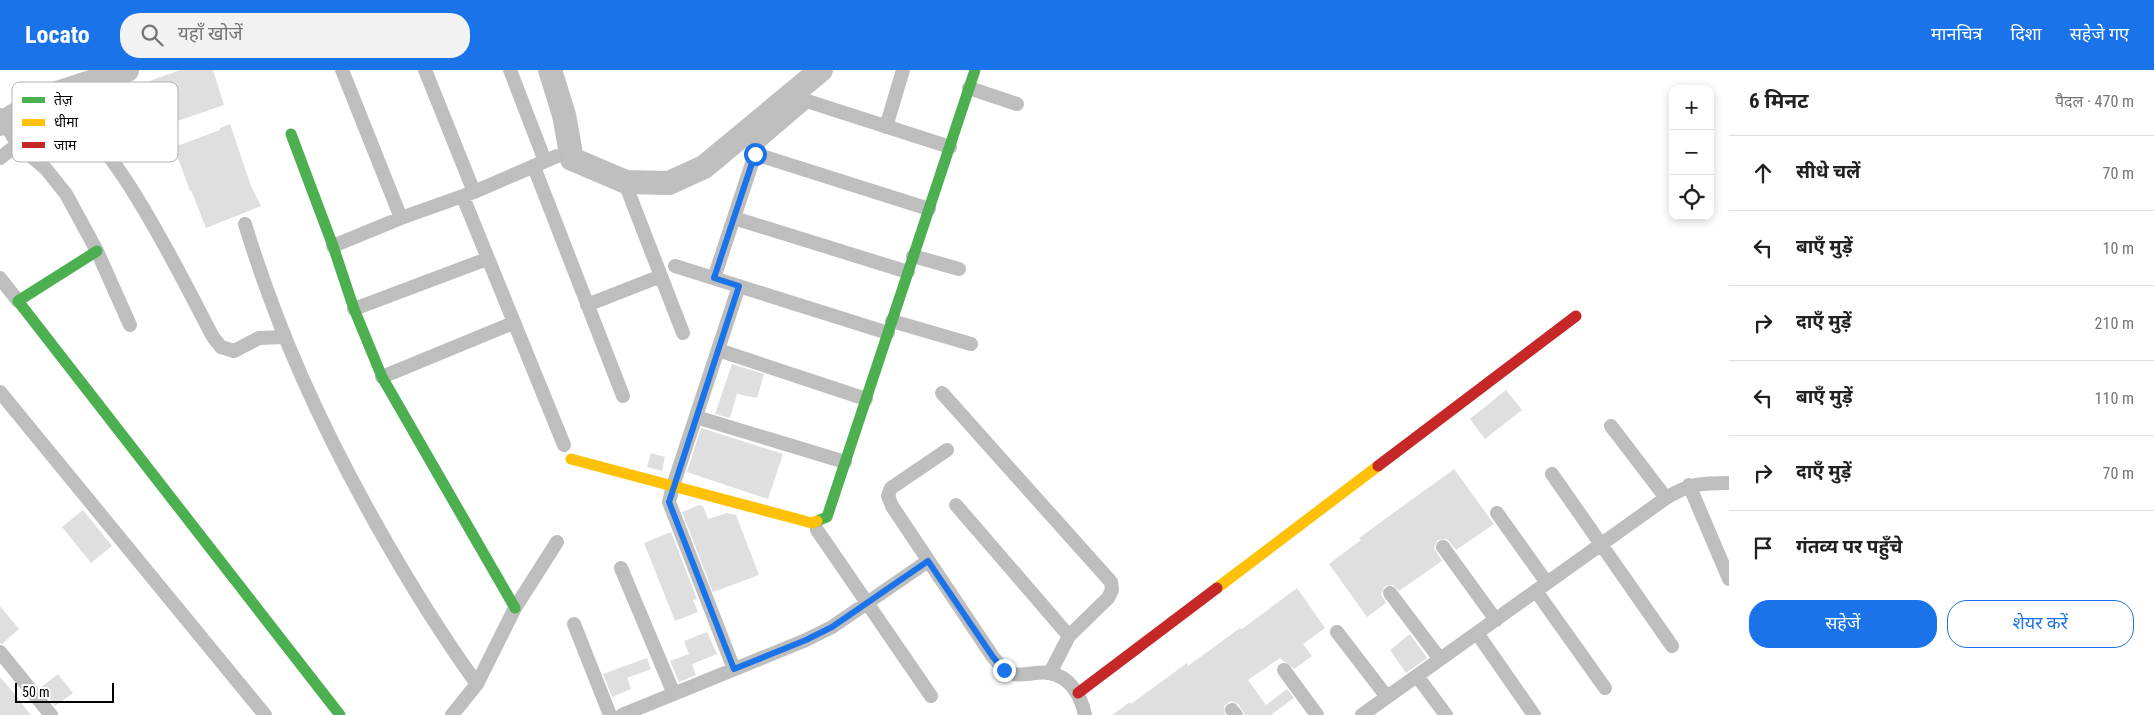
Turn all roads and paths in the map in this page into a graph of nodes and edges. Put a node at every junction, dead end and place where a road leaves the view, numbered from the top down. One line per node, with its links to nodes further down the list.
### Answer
1 (342, 70): 22 (street)
2 (425, 70): 20 (street)
3 (510, 70): 16 (street)
4 (903, 70): 9 (street)
5 (975, 70): 6 (street)
6 (969, 88): 7 (street); 12 (street)
7 (1017, 104)
8 (0, 115): 11 (street)
9 (886, 127): 12 (street); 14 (street)
10 (291, 134): 25 (street)
11 (12, 136)
12 (950, 147): 21 (street)
13 (12, 149): 15 (street)
14 (755, 154): 21 (street); 23 (street)
15 (0, 158)
16 (545, 161): 20 (street); 37 (street)
17 (38, 162): 26 (street)
18 (113, 162): 44 (street)
19 (628, 191): 32 (street)
20 (468, 194): 22 (street); 28 (street)
21 (929, 209): 27 (street)
22 (401, 218): 25 (street)
23 (734, 218): 31 (street); 34 (street)
24 (244, 224): 44 (street)
25 (333, 246): 38 (street)
26 (97, 251): 36 (street); 41 (street)
27 (914, 256): 30 (street); 31 (street)
28 (487, 259): 38 (street); 40 (street)
29 (675, 266): 34 (street)
30 (959, 269)
31 (908, 272): 42 (street)
32 (661, 276): 37 (street); 43 (street)
33 (0, 278): 36 (street)
34 (714, 278): 35 (street)
35 (739, 286): 42 (street); 46 (street)
36 (10, 297): 97 (street)
37 (587, 305): 50 (street)
38 (354, 309): 47 (street)
39 (1576, 316): 90 (street)
40 (513, 324): 47 (street); 54 (street)
41 (130, 325)
42 (890, 327): 45 (street); 51 (street)
43 (683, 333)
44 (284, 337): 88 (street)
45 (971, 344)
46 (718, 350): 51 (street); 52 (street)
47 (382, 378): 75 (street)
48 (0, 392): 96 (street)
49 (942, 394): 80 (street)
50 (623, 396)
51 (866, 399): 57 (street)
52 (696, 417): 57 (street); 61 (street)
53 (1611, 426): 62 (street)
54 (564, 445)
55 (947, 450): 69 (street)
56 (571, 459): 61 (street)
57 (845, 462): 61 (street)
58 (1552, 474): 67 (street)
59 (1729, 483): 60 (street)
60 (1689, 485): 62 (street); 71 (street)
61 (673, 486): 84 (street)
62 (1666, 498): 67 (street)
63 (956, 504): 80 (street)
64 (1497, 514): 72 (street)
65 (817, 530): 74 (street)
66 (557, 542): 75 (street)
67 (1602, 544): 72 (street); 81 (street)
68 (1443, 547): 76 (street)
69 (928, 561): 74 (street); 86 (street)
70 (621, 568): 91 (street)
71 (1729, 579)
72 (1542, 587): 76 (street); 89 (street)
73 (1390, 593): 83 (street)
74 (868, 604): 84 (street); 92 (street)
75 (515, 608): 88 (street)
76 (1496, 620): 79 (street)
77 (574, 624): 99 (street)
78 (1337, 632): 93 (street)
79 (1477, 633): 83 (street); 104 (street)
80 (1069, 636): 86 (street)
81 (1672, 646)
82 (0, 652): 95 (street)
83 (1440, 659): 87 (street)
84 (734, 669): 91 (street)
85 (1284, 670): 102 (street)
86 (1050, 673): 90 (street)
87 (1417, 676): 93 (street); 103 (street)
88 (478, 684): 98 (street)
89 (1605, 688)
90 (1078, 693): 101 (street)
91 (674, 694): 100 (street)
92 (931, 696)
93 (1387, 697): 94 (street)
94 (1364, 714)
95 (51, 715)
96 (265, 715)
97 (340, 715)
98 (452, 715)
99 (610, 715)
100 (622, 715)
101 (1085, 715)
102 (1317, 715)
103 (1446, 715)
104 (1534, 715)

